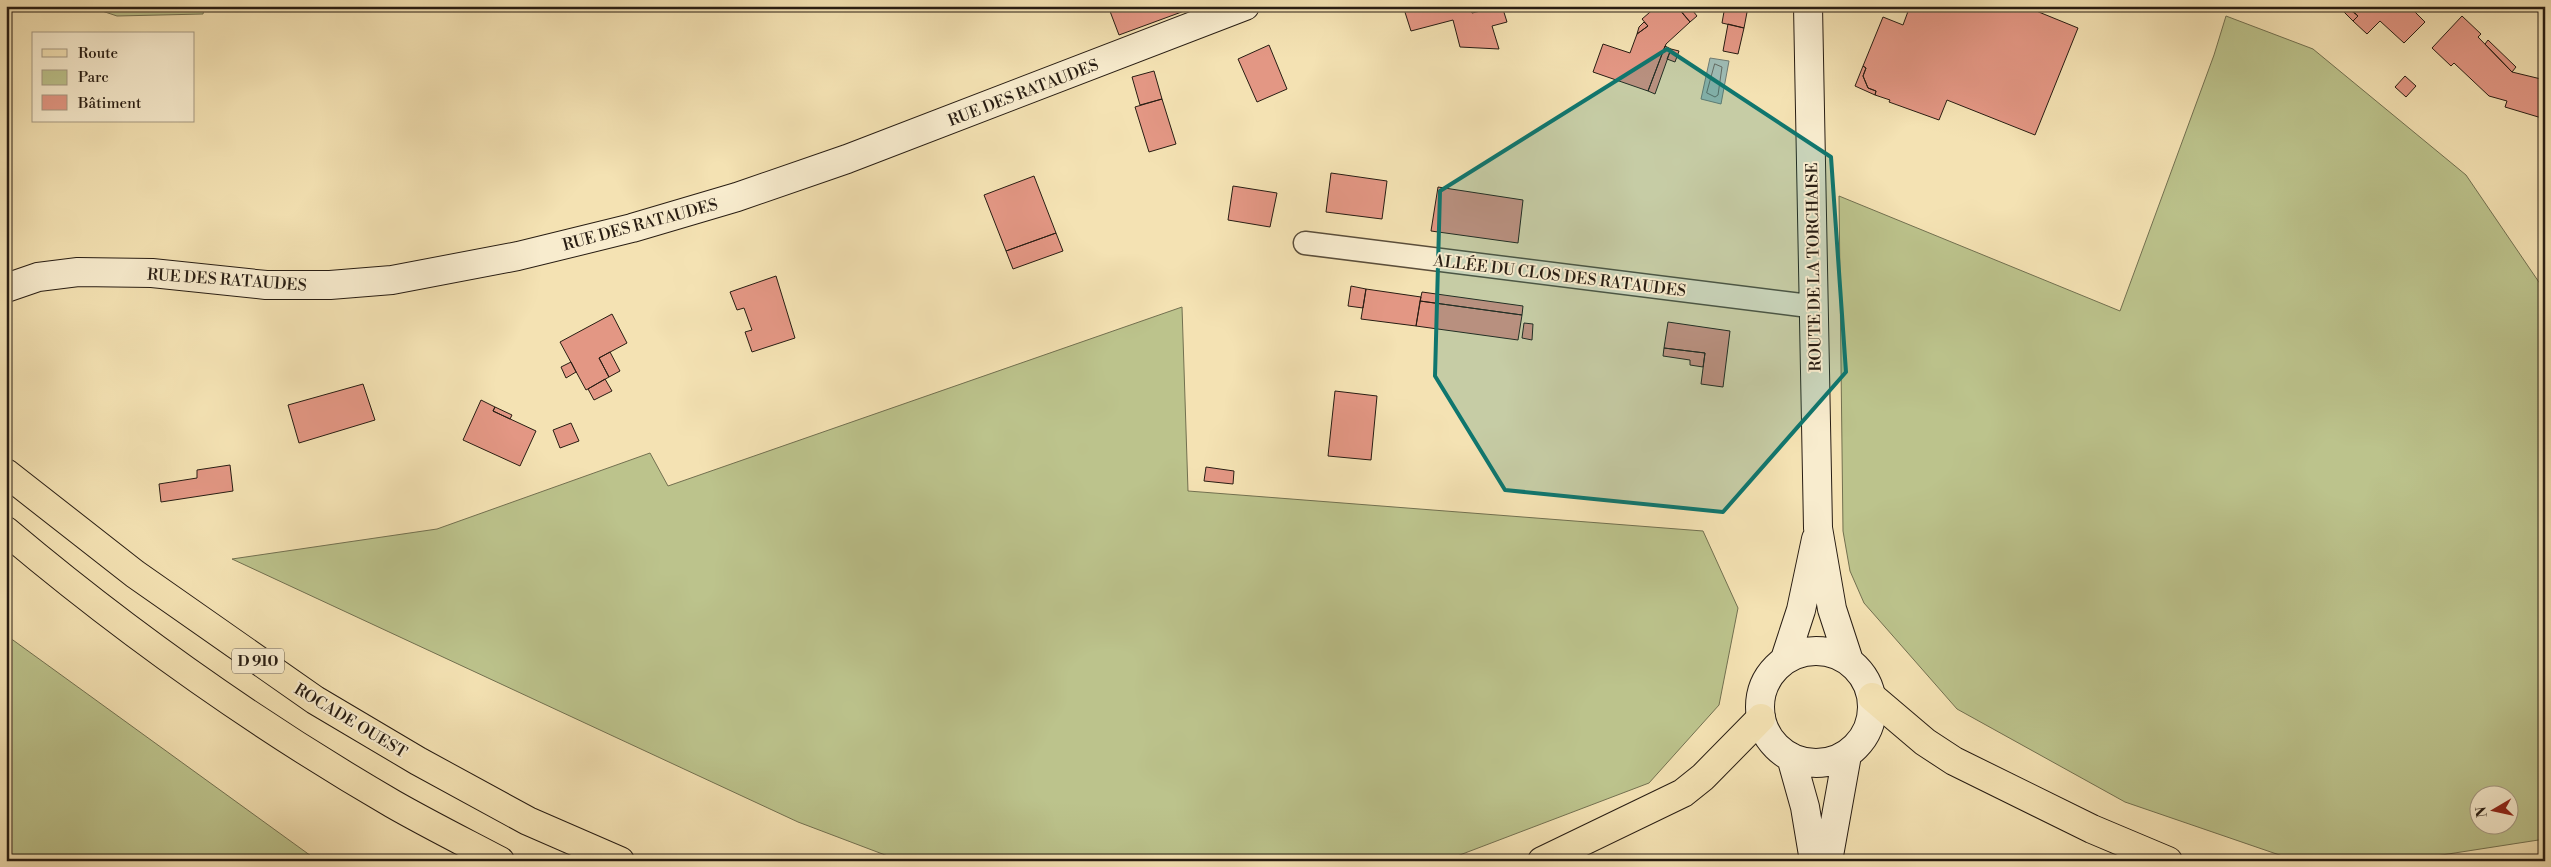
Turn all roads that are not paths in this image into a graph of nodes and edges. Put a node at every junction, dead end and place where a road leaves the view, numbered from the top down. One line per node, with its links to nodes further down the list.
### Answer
1 (1245, 6): 4 (street, RUE DES RATAUDES)
2 (1808, 6): 5 (street, ROUTE DE LA TORCHAISE)
3 (1305, 243): 5 (street, ALLÉE DU CLOS DES RATAUDES)
4 (6, 288)
5 (1814, 299): 7 (street, ROUTE DE LA TORCHAISE)
6 (6, 473): 16 (main road, ROCADE OUEST / D 910)
7 (1818, 528): 9 (street, ROUTE DE LA TORCHAISE); 10 (street, ROUTE DE LA TORCHAISE)
8 (6, 531): 15 (main road, D 910)
9 (1785, 660): 10 (street); 12 (street)
10 (1850, 661): 11 (street)
11 (1872, 697): 13 (street); 20 (main road)
12 (1761, 718): 14 (street); 17 (main road)
13 (1847, 755): 14 (street); 19 (street)
14 (1791, 758): 18 (street)
15 (500, 861)
16 (620, 861)
17 (1542, 861)
18 (1814, 861)
19 (1828, 861)
20 (2168, 861)

